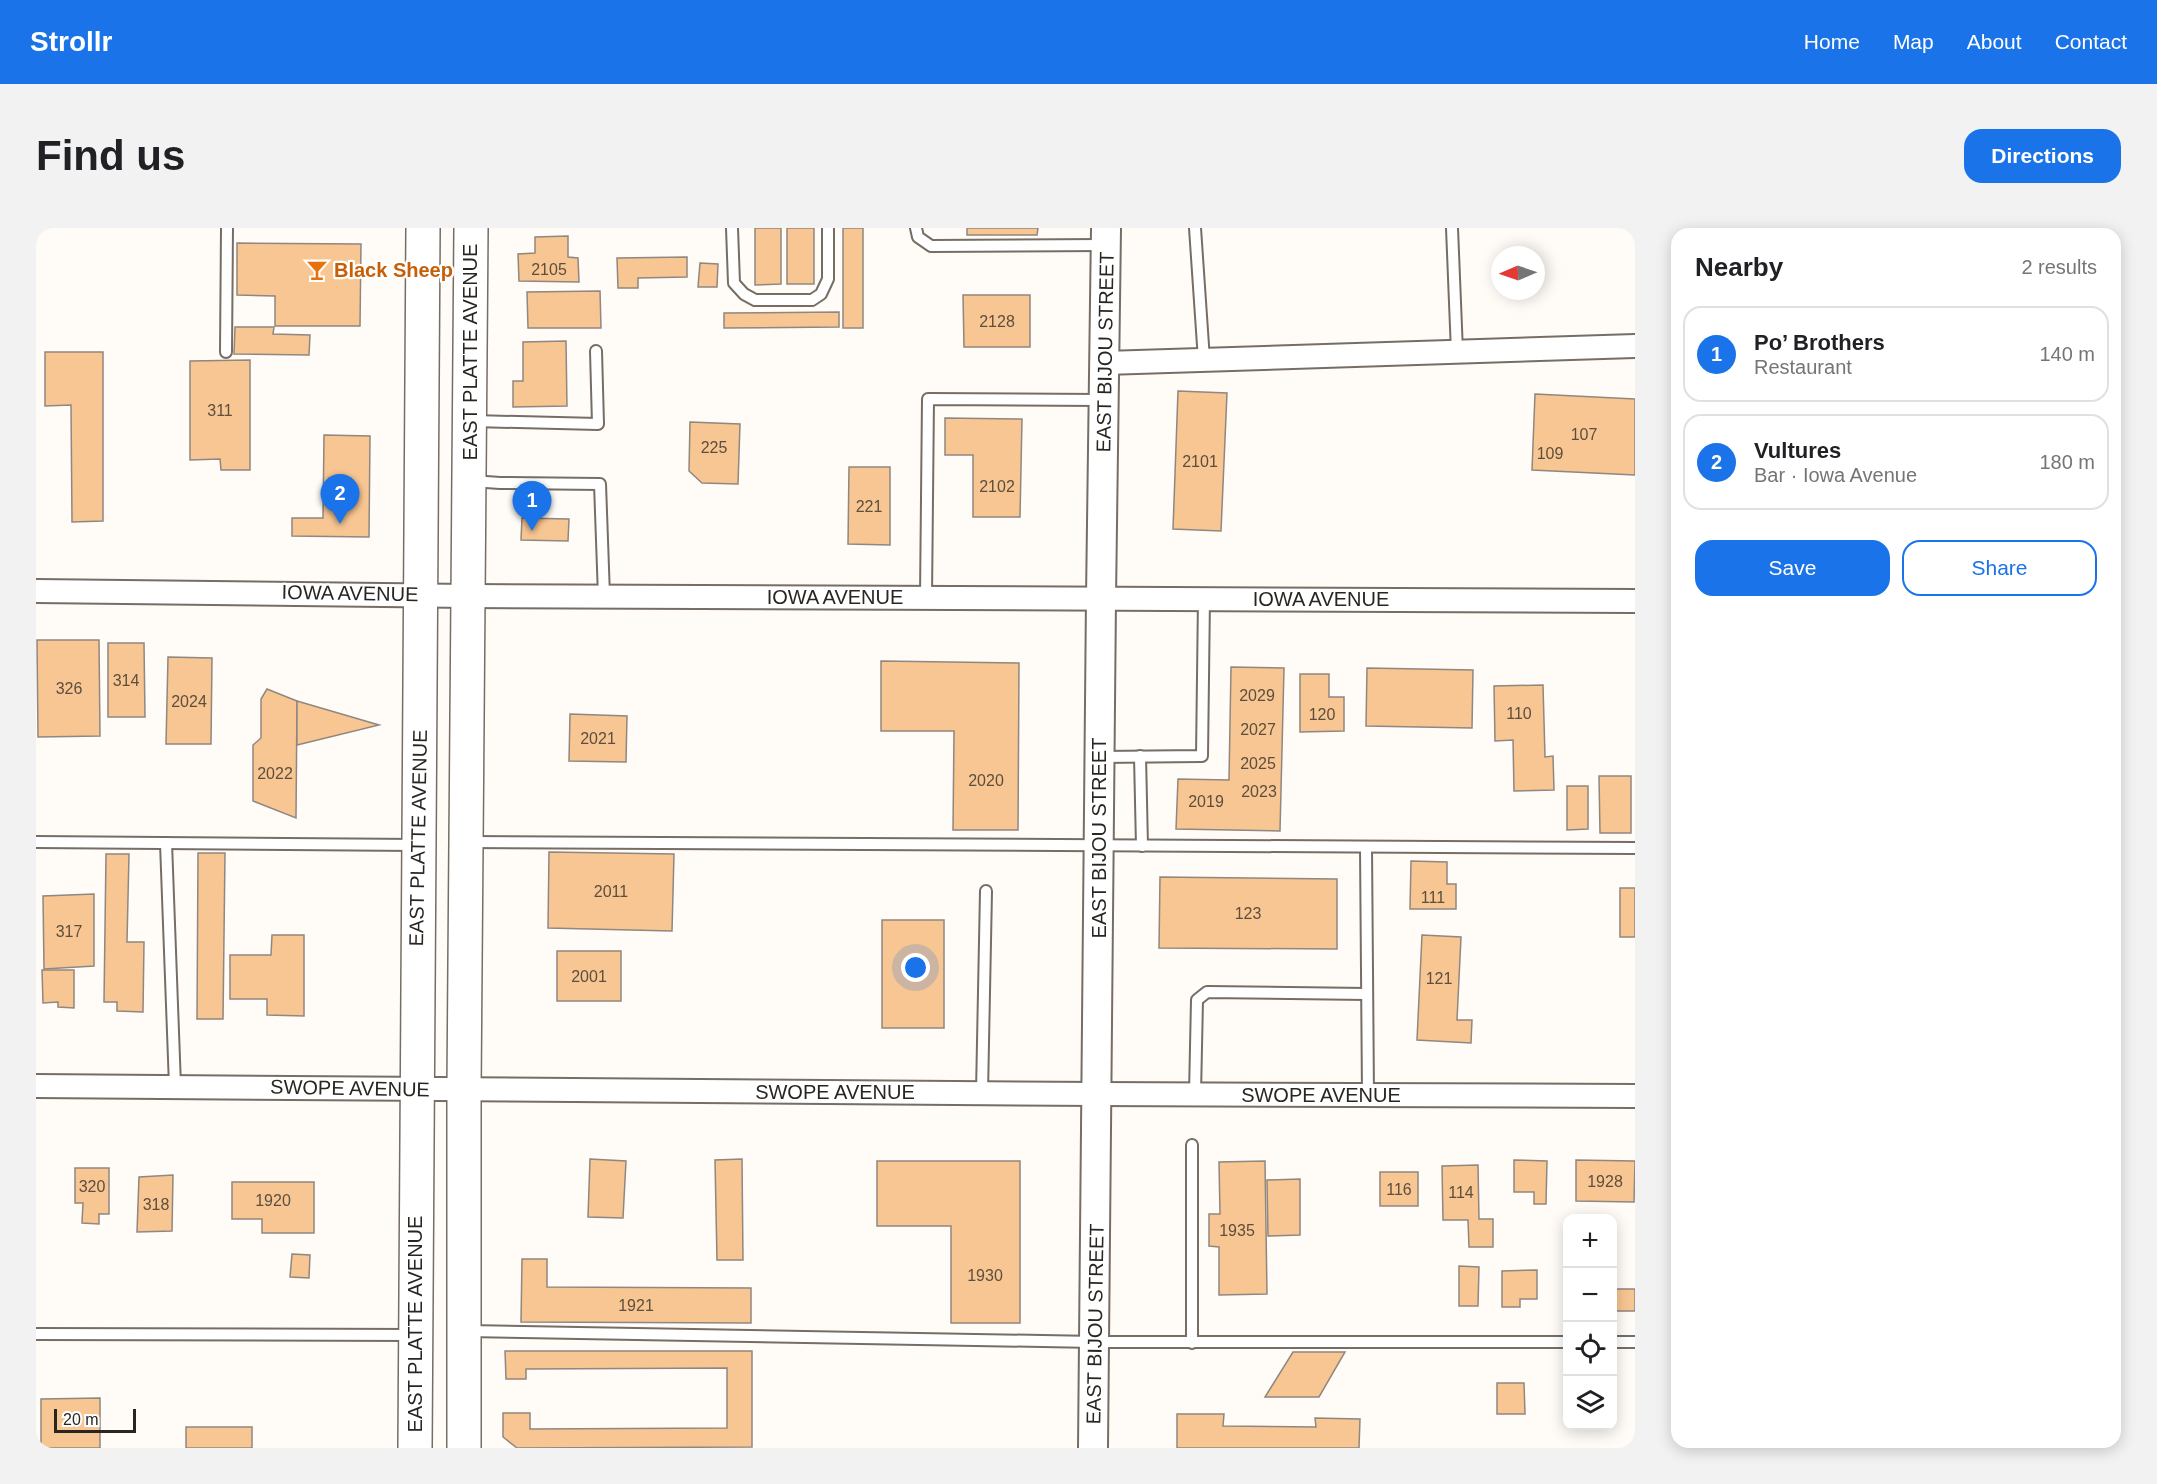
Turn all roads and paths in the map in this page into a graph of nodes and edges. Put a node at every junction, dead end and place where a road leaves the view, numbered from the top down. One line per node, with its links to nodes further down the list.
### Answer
1 (227, 228): 11 (lane)
2 (423, 228): 20 (main road, EAST PLATTE AVENUE)
3 (471, 228): 17 (main road, EAST PLATTE AVENUE)
4 (732, 228): 5 (lane)
5 (828, 228)
6 (916, 228): 9 (lane)
7 (1195, 228): 14 (lane)
8 (1452, 228): 13 (lane)
9 (1106, 237): 15 (street, EAST BIJOU STREET)
10 (1635, 346): 13 (street)
11 (226, 351)
12 (596, 351): 17 (lane)
13 (1457, 352): 14 (street)
14 (1204, 360): 15 (street)
15 (1105, 363): 16 (street, EAST BIJOU STREET)
16 (1105, 400): 23 (lane); 24 (street, EAST BIJOU STREET)
17 (470, 422): 18 (main road, EAST PLATTE AVENUE)
18 (469, 481): 21 (main road, EAST PLATTE AVENUE); 22 (lane)
19 (36, 591): 20 (street, IOWA AVENUE)
20 (421, 594): 21 (street, IOWA AVENUE); 32 (main road, EAST PLATTE AVENUE)
21 (469, 596): 22 (street, IOWA AVENUE); 30 (main road, EAST PLATTE AVENUE)
22 (604, 596): 23 (street, IOWA AVENUE)
23 (926, 597): 24 (street, IOWA AVENUE)
24 (1101, 598): 25 (street, IOWA AVENUE); 28 (street, EAST BIJOU STREET)
25 (1204, 598): 26 (street, IOWA AVENUE); 27 (lane)
26 (1635, 601)
27 (1140, 756): 28 (lane); 34 (lane)
28 (1100, 757): 33 (street, EAST BIJOU STREET)
29 (36, 842): 31 (lane)
30 (467, 842): 33 (lane); 42 (main road, EAST PLATTE AVENUE)
31 (166, 843): 32 (lane); 40 (lane)
32 (418, 845): 41 (main road, EAST PLATTE AVENUE)
33 (1099, 846): 34 (lane); 44 (street, EAST BIJOU STREET)
34 (1142, 846): 35 (lane)
35 (1366, 847): 36 (lane); 38 (lane)
36 (1635, 848)
37 (986, 891): 43 (lane)
38 (1367, 994): 45 (lane); 46 (lane)
39 (36, 1086): 40 (street, SWOPE AVENUE)
40 (175, 1086): 41 (street, SWOPE AVENUE)
41 (416, 1088): 42 (street, SWOPE AVENUE); 51 (main road, EAST PLATTE AVENUE)
42 (464, 1089): 43 (street, SWOPE AVENUE); 49 (main road, EAST PLATTE AVENUE)
43 (982, 1093): 44 (street, SWOPE AVENUE)
44 (1097, 1094): 45 (street, SWOPE AVENUE); 52 (street, EAST BIJOU STREET)
45 (1195, 1094): 46 (street, SWOPE AVENUE)
46 (1368, 1095): 47 (street, SWOPE AVENUE)
47 (1635, 1096)
48 (1192, 1145): 56 (lane)
49 (464, 1331): 52 (lane); 58 (main road, EAST PLATTE AVENUE)
50 (36, 1334): 51 (lane)
51 (415, 1335): 57 (main road, EAST PLATTE AVENUE)
52 (1095, 1342): 56 (lane); 59 (street, EAST BIJOU STREET)
53 (1563, 1342): 56 (lane)
54 (1617, 1342): 55 (lane)
55 (1635, 1342)
56 (1192, 1343)
57 (415, 1448)
58 (464, 1448)
59 (1093, 1448)

